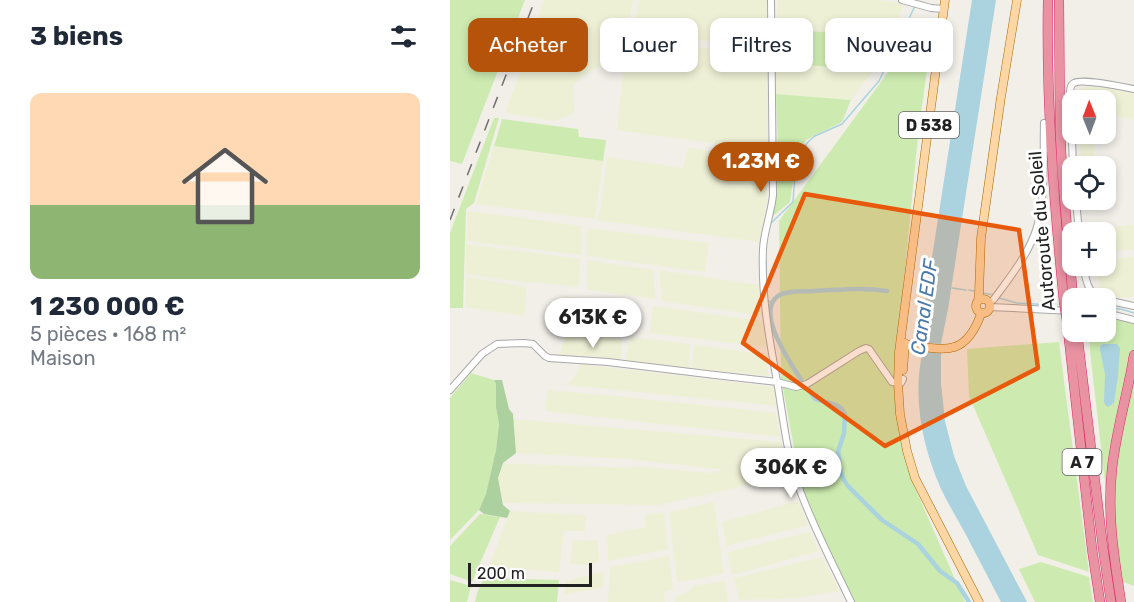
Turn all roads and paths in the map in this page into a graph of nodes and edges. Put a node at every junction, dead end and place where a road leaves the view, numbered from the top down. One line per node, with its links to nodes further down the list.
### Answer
1 (771, 0): 24 (street)
2 (902, 0): 6 (street)
3 (1017, 0): 13 (main road)
4 (1048, 0): 11 (highway, Autoroute du Soleil / A 7)
5 (1059, 0): 12 (highway, Autoroute du Soleil / A 7)
6 (945, 4): 10 (main road, D 538)
7 (1134, 89): 9 (street)
8 (1044, 123): 13 (street)
9 (1073, 156)
10 (913, 250): 22 (main road, D 538); 22 (main road, D 538)
11 (1067, 288)
12 (1068, 288)
13 (984, 301): 16 (street); 17 (main road); 17 (main road)
14 (1116, 302): 15 (street)
15 (1134, 306)
16 (1062, 310)
17 (981, 314): 22 (main road)
18 (1116, 316): 19 (street)
19 (1134, 320)
20 (1069, 342): 30 (highway, Autoroute du Soleil / A 7, bridge)
21 (1078, 342): 31 (highway, A 7)
22 (903, 349): 25 (main road, D 538)
23 (1134, 355): 32 (highway)
24 (777, 382): 25 (street); 26 (street); 28 (street)
25 (900, 382): 27 (main road, D 538); 27 (main road, D 538)
26 (450, 390)
27 (928, 506): 29 (main road, D 538)
28 (851, 602)
29 (979, 602)
30 (1100, 602)
31 (1111, 602)
32 (1120, 602)

